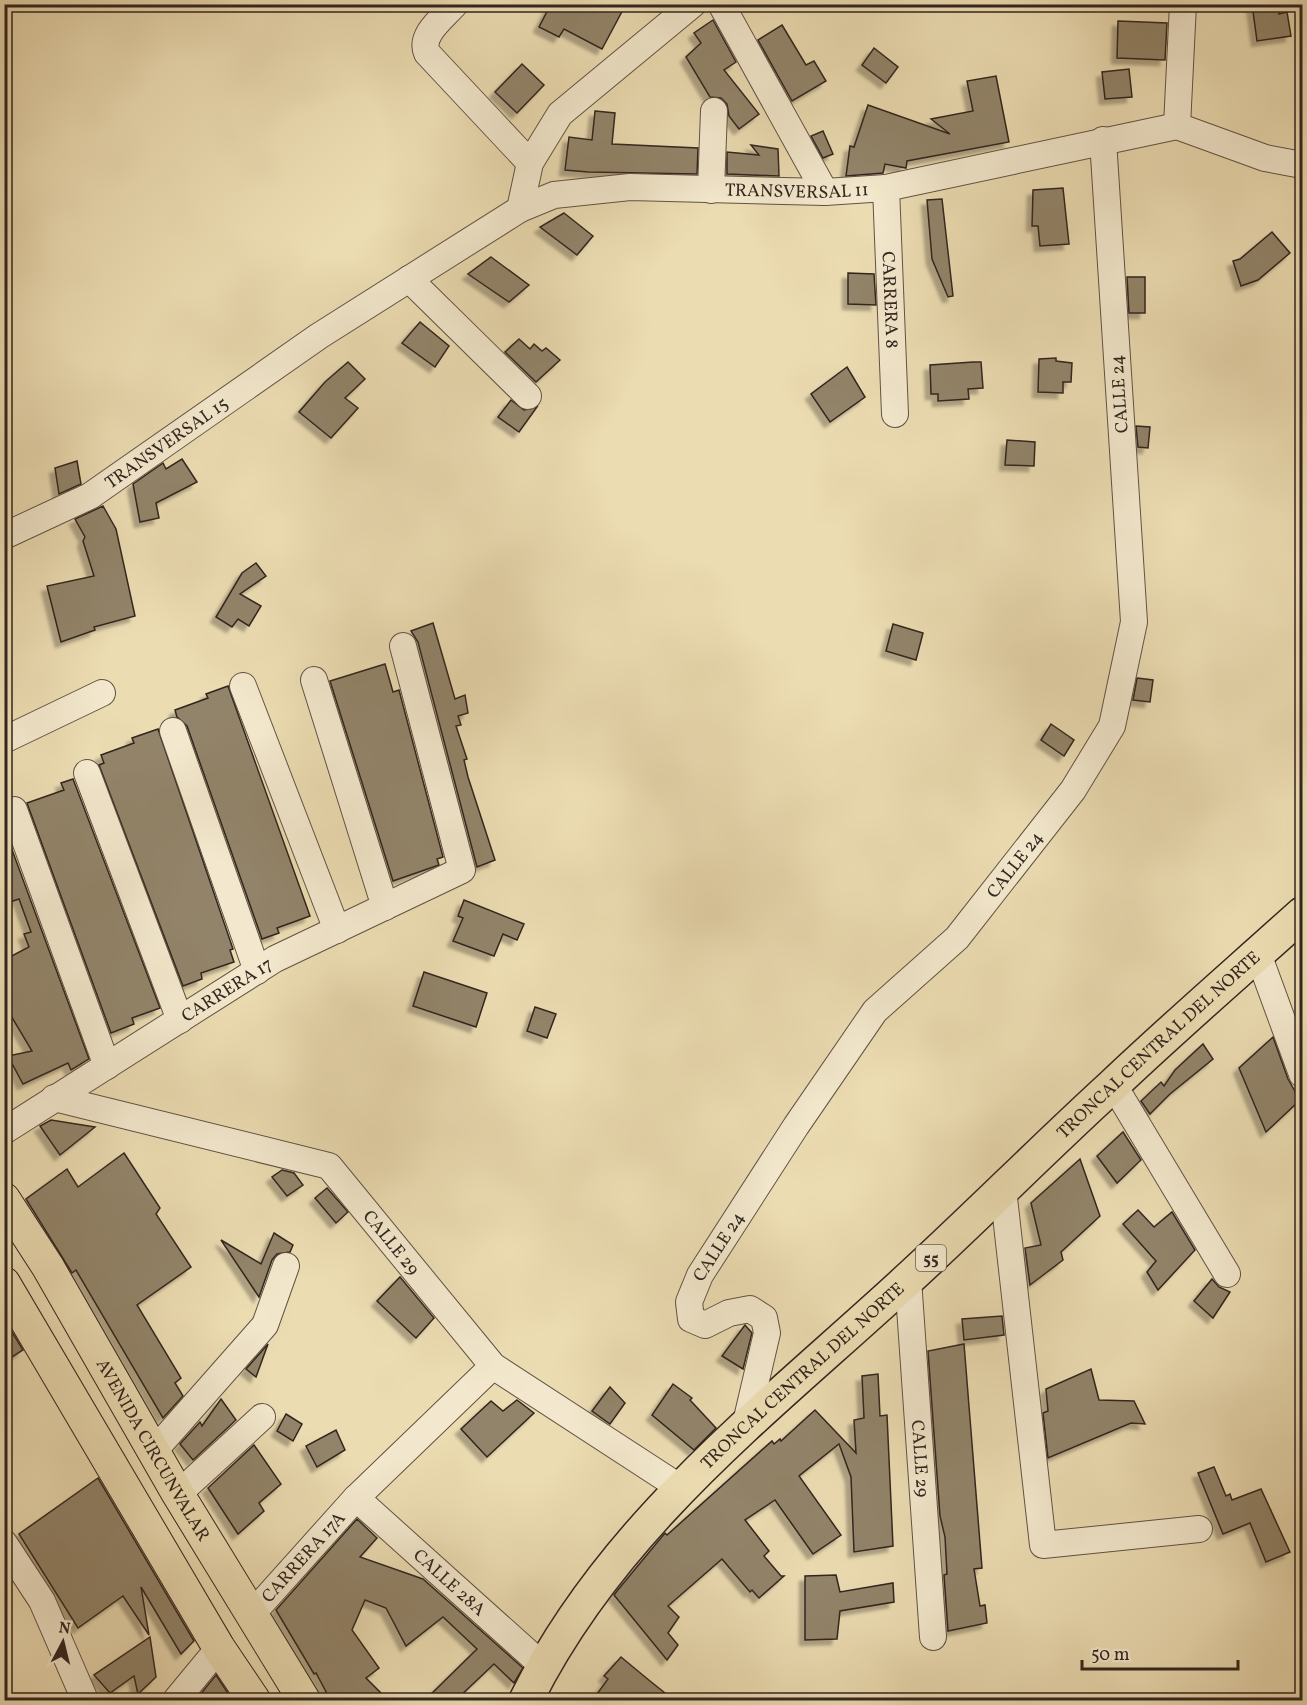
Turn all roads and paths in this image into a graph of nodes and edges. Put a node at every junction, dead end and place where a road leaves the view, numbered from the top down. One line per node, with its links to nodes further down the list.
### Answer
1 (455, 4): 8 (street)
2 (693, 4): 8 (street)
3 (721, 4): 12 (street)
4 (1183, 4): 6 (street)
5 (714, 111): 11 (street)
6 (1177, 126): 7 (street, TRANSVERSAL 11); 9 (street)
7 (1103, 140): 10 (street, TRANSVERSAL 11); 47 (street, CALLE 24)
8 (530, 163): 13 (street)
9 (1302, 165)
10 (886, 188): 12 (street, TRANSVERSAL 11); 17 (street, CARRERA 8)
11 (711, 190): 12 (street, TRANSVERSAL 11); 13 (street, TRANSVERSAL 11)
12 (825, 192)
13 (520, 209): 14 (street, TRANSVERSAL 11)
14 (409, 279): 15 (street, TRANSVERSAL 11); 16 (street)
15 (319, 336): 18 (street, TRANSVERSAL 15)
16 (528, 396)
17 (895, 414)
18 (4, 536)
19 (403, 646): 27 (street, CARRERA 17)
20 (314, 680): 27 (street)
21 (243, 686): 29 (street)
22 (102, 693): 24 (street)
23 (173, 731): 31 (street)
24 (4, 740)
25 (87, 773): 32 (street)
26 (14, 810): 33 (street)
27 (385, 907): 29 (street, CARRERA 17)
28 (1302, 914): 30 (highway, TRONCAL CENTRAL DEL NORTE / 55)
29 (337, 930): 31 (street, CARRERA 17)
30 (1258, 954): 34 (street); 35 (highway, TRONCAL CENTRAL DEL NORTE / 55)
31 (257, 971): 32 (street, CARRERA 17)
32 (180, 1020): 33 (street, CARRERA 17)
33 (108, 1066): 36 (street, CARRERA 17)
34 (1302, 1074)
35 (1113, 1084): 38 (highway, TRONCAL CENTRAL DEL NORTE / 55); 42 (street)
36 (54, 1098): 37 (street, CARRERA 17); 45 (street, CALLE 29)
37 (4, 1131)
38 (1003, 1189): 43 (highway, TRONCAL CENTRAL DEL NORTE / 55); 52 (street)
39 (4, 1198): 41 (main road, AVENIDA CIRCUNVALAR)
40 (286, 1266): 48 (street)
41 (48, 1267): 44 (main road); 48 (main road, AVENIDA CIRCUNVALAR)
42 (1227, 1274)
43 (908, 1279): 47 (highway, TRONCAL CENTRAL DEL NORTE / 55); 55 (street, CALLE 29)
44 (7, 1287): 56 (main road)
45 (493, 1366): 49 (street, CALLE 29); 51 (street, CARRERA 17A)
46 (262, 1417): 50 (street)
47 (745, 1428): 49 (highway, TRONCAL CENTRAL DEL NORTE / 55)
48 (153, 1452): 50 (main road, AVENIDA CIRCUNVALAR)
49 (680, 1487): 57 (highway, TRONCAL CENTRAL DEL NORTE / 55)
50 (178, 1494): 54 (main road, AVENIDA CIRCUNVALAR)
51 (356, 1498): 54 (street, CARRERA 17A); 57 (street, CALLE 28A)
52 (1199, 1529)
53 (4, 1543): 58 (street)
54 (251, 1615): 61 (main road, AVENIDA CIRCUNVALAR)
55 (933, 1637)
56 (219, 1648): 59 (street); 60 (main road)
57 (543, 1666): 62 (highway, TRONCAL CENTRAL DEL NORTE / 55)
58 (85, 1701)
59 (176, 1701)
60 (254, 1701)
61 (304, 1701)
62 (526, 1701)

